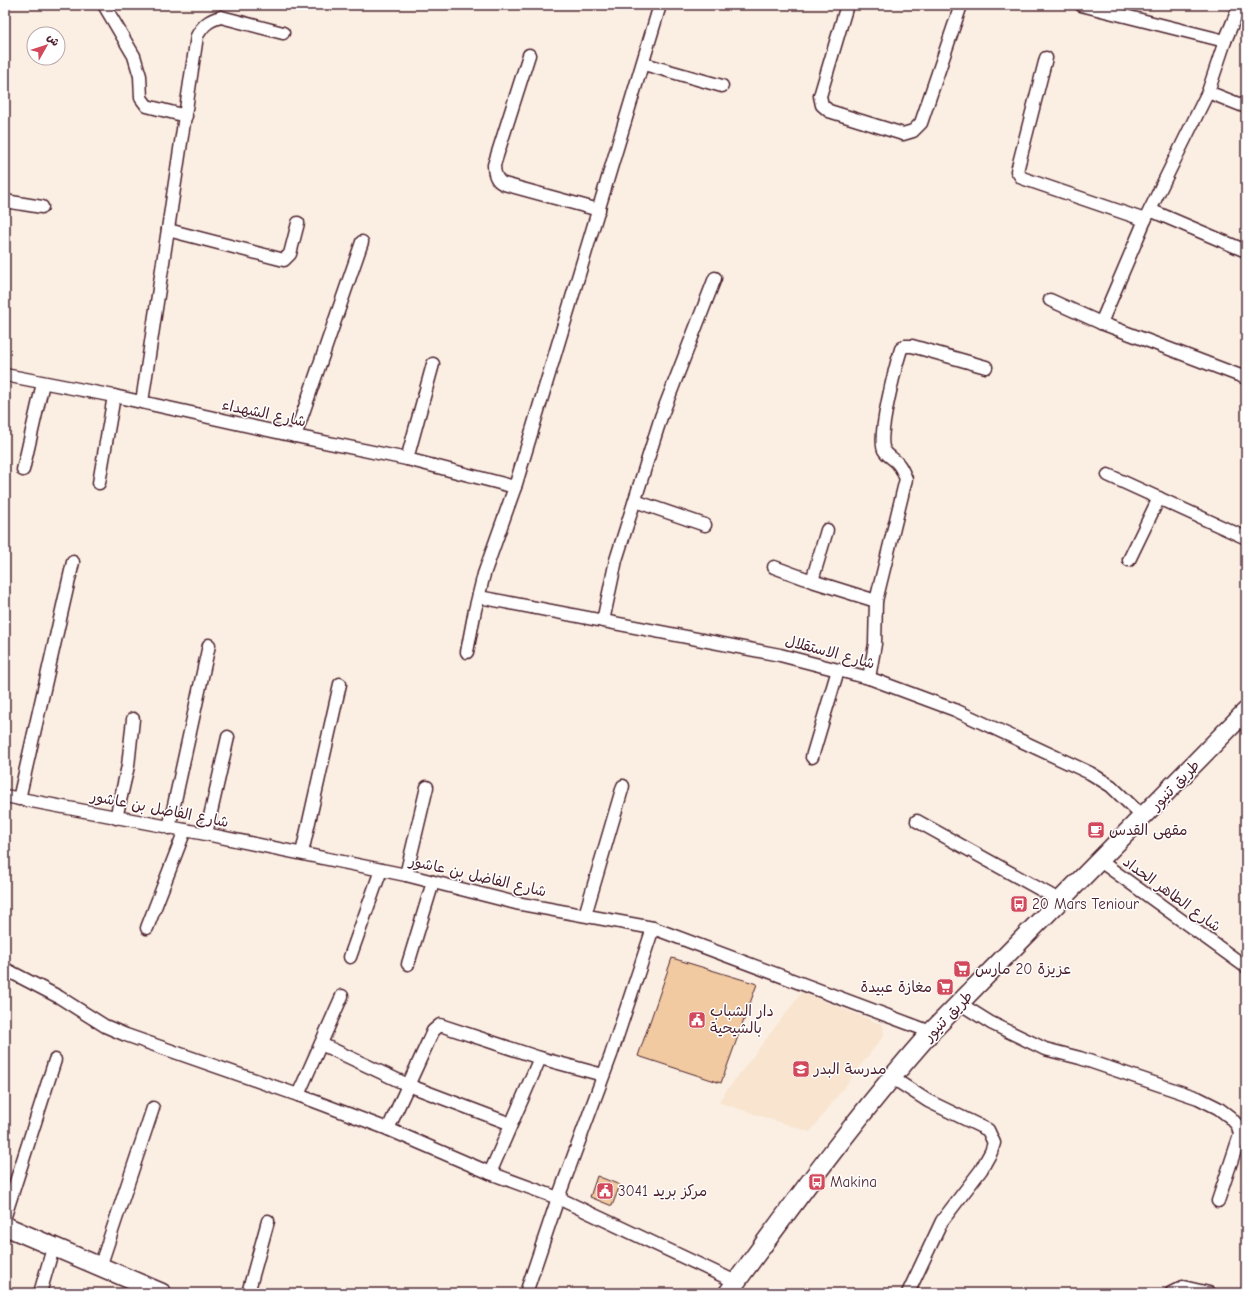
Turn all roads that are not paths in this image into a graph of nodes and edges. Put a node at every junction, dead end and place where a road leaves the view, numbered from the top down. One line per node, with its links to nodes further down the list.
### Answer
1 (104, 5): 16 (street)
2 (660, 5): 12 (street)
3 (847, 5): 4 (street)
4 (961, 5)
5 (1081, 5): 7 (street)
6 (1240, 5): 9 (street)
7 (1122, 10): 9 (street)
8 (284, 33): 16 (street)
9 (1225, 41): 14 (street)
10 (529, 54): 19 (street)
11 (1046, 58): 20 (street)
12 (644, 64): 13 (street); 19 (street)
13 (722, 86)
14 (1208, 92): 15 (street); 20 (street)
15 (1246, 107)
16 (186, 116): 22 (street)
17 (5, 201): 18 (street)
18 (42, 207)
19 (599, 210): 40 (street)
20 (1148, 215): 24 (street); 27 (street)
21 (298, 223): 22 (street)
22 (168, 230): 34 (street)
23 (362, 242): 35 (street)
24 (1246, 251)
25 (715, 278): 42 (street)
26 (1050, 300): 27 (street)
27 (1101, 323): 31 (street)
28 (433, 364): 36 (street)
29 (986, 367): 51 (street)
30 (5, 375): 32 (street, شارع الشهداء)
31 (1246, 378)
32 (43, 382): 33 (street, شارع الشهداء); 37 (street)
33 (114, 396): 34 (street, شارع الشهداء); 39 (street)
34 (142, 402): 35 (street, شارع الشهداء)
35 (295, 436): 36 (street, شارع الشهداء)
36 (407, 459): 40 (street, شارع الشهداء)
37 (23, 470)
38 (1108, 474): 41 (street)
39 (98, 483)
40 (514, 488): 50 (street)
41 (1159, 498): 45 (street); 46 (street)
42 (635, 500): 43 (street); 52 (street)
43 (705, 525)
44 (827, 530): 49 (street)
45 (1246, 538)
46 (1129, 560)
47 (73, 562): 65 (street)
48 (774, 566): 49 (street)
49 (812, 581): 51 (street)
50 (479, 597): 52 (street, شارع الاستقلال); 54 (street)
51 (876, 601): 56 (street)
52 (602, 621): 55 (street, شارع الاستقلال)
53 (209, 645): 69 (street)
54 (467, 652)
55 (838, 670): 56 (street, شارع الاستقلال); 61 (street)
56 (869, 678): 67 (street, شارع الاستقلال)
57 (340, 684): 72 (street)
58 (1246, 711): 67 (main road, طريق تنيور)
59 (133, 719): 66 (street)
60 (228, 737): 71 (street)
61 (812, 757)
62 (623, 786): 78 (street)
63 (427, 787): 75 (street)
64 (5, 796): 65 (street, شارع الفاضل بن عاشور)
65 (19, 799): 66 (street, شارع الفاضل بن عاشور)
66 (116, 818): 69 (street, شارع الفاضل بن عاشور)
67 (1143, 818): 73 (main road, طريق تنيور)
68 (917, 821): 77 (street)
69 (169, 828): 70 (street, شارع الفاضل بن عاشور)
70 (185, 830): 71 (street, شارع الفاضل بن عاشور); 79 (street)
71 (206, 834): 72 (street, شارع الفاضل بن عاشور)
72 (302, 853): 74 (street, شارع الفاضل بن عاشور)
73 (1100, 861): 77 (main road, طريق تنيور); 83 (street, شارع الطاهر الحداد)
74 (381, 870): 75 (street, شارع الفاضل بن عاشور); 81 (street)
75 (406, 875): 76 (street, شارع الفاضل بن عاشور)
76 (433, 882): 78 (street, شارع الفاضل بن عاشور); 82 (street)
77 (1061, 901): 86 (main road, طريق تنيور)
78 (585, 914): 80 (street, شارع الفاضل بن عاشور)
79 (147, 928)
80 (653, 928): 87 (street, شارع الفاضل بن عاشور); 91 (street)
81 (350, 957)
82 (408, 964)
83 (1246, 966)
84 (5, 969): 94 (street)
85 (342, 996): 88 (street)
86 (959, 1003): 87 (main road, طريق تنيور); 100 (street)
87 (931, 1032): 92 (main road, طريق تنيور)
88 (321, 1044): 93 (street); 94 (street)
89 (540, 1058): 91 (street); 93 (street); 96 (street)
90 (55, 1060): 101 (street)
91 (603, 1075): 99 (street)
92 (891, 1077): 106 (main road, طريق تنيور); 111 (street)
93 (408, 1085): 96 (street); 97 (street)
94 (298, 1095): 97 (street)
95 (153, 1108): 105 (street)
96 (511, 1124): 98 (street)
97 (388, 1129): 98 (street)
98 (490, 1173): 99 (street)
99 (558, 1198): 106 (street); 110 (street)
100 (1218, 1201)
101 (5, 1216)
102 (268, 1221): 109 (street)
103 (5, 1226): 104 (main road)
104 (53, 1248): 105 (main road); 107 (street)
105 (100, 1267): 108 (main road)
106 (732, 1288)
107 (40, 1293)
108 (162, 1293)
109 (248, 1293)
110 (526, 1293)
111 (908, 1293)
112 (1171, 1293): 113 (street)
113 (1209, 1293)

